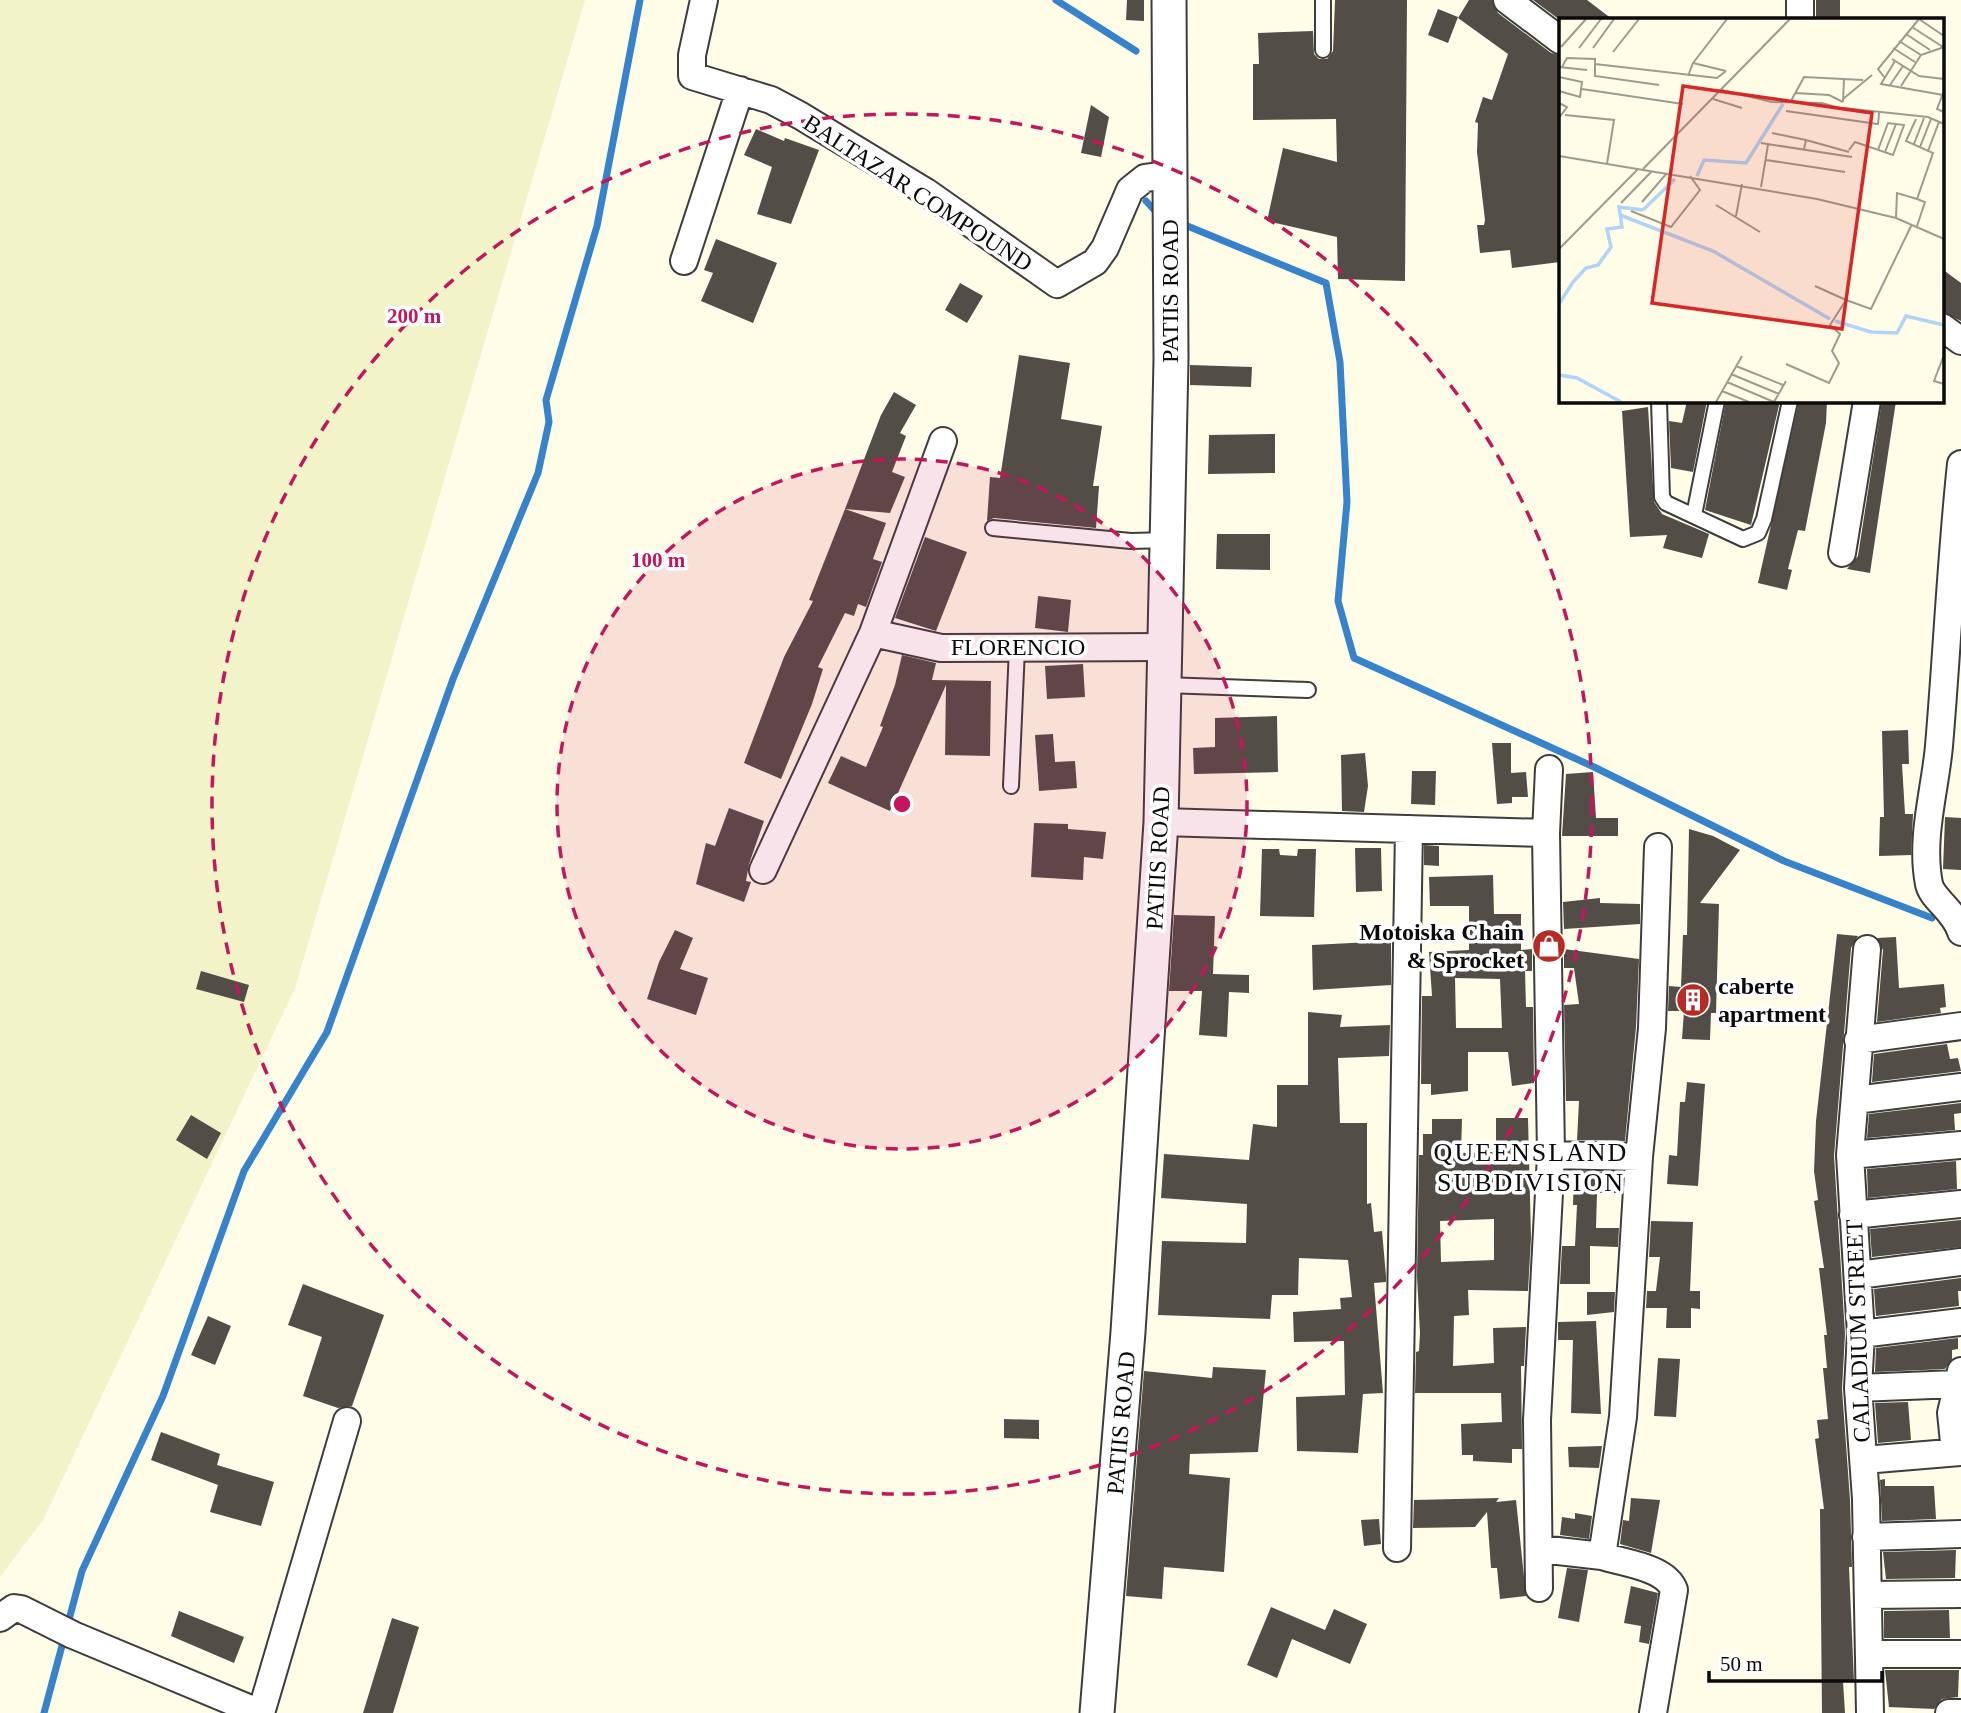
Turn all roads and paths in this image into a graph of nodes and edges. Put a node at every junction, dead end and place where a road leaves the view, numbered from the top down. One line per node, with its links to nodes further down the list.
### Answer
1 (704, 0): 9 (street, BALTAZAR COMPOUND)
2 (1169, 0): 10 (street, PATIIS ROAD)
3 (1323, 0): 8 (lane)
4 (1507, 0): 7 (street)
5 (1800, 0): 6 (street)
6 (1800, 18)
7 (1559, 39)
8 (1323, 50)
9 (740, 90): 10 (street, BALTAZAR COMPOUND); 11 (street)
10 (1169, 174): 23 (street, PATIIS ROAD)
11 (684, 261)
12 (1944, 328): 13 (street)
13 (1961, 341)
14 (1659, 402): 21 (lane)
15 (1717, 402): 21 (lane)
16 (1790, 402): 21 (lane)
17 (1867, 402): 24 (street)
18 (943, 440): 27 (street)
19 (1961, 464): 20 (street)
20 (1959, 504): 25 (street)
21 (1694, 515)
22 (993, 528): 23 (lane)
23 (1168, 540): 28 (street, PATIIS ROAD)
24 (1842, 553)
25 (1956, 563): 26 (street)
26 (1954, 626): 31 (street)
27 (873, 633): 29 (street, FLORENCIO); 40 (street)
28 (1164, 647): 29 (street, FLORENCIO); 30 (street, PATIIS ROAD)
29 (1017, 648): 35 (lane)
30 (1163, 685): 32 (lane); 36 (street, PATIIS ROAD)
31 (1951, 688): 33 (street)
32 (1308, 690)
33 (1950, 749): 41 (street)
34 (1549, 769): 38 (street)
35 (1011, 786)
36 (1161, 822): 37 (street); 74 (street, PATIIS ROAD)
37 (1409, 829): 38 (street); 64 (street)
38 (1546, 833): 48 (street)
39 (1658, 846): 50 (street)
40 (762, 870)
41 (1961, 932)
42 (1867, 949): 44 (street, CALADIUM STREET)
43 (1961, 1026): 44 (street)
44 (1858, 1040): 46 (street, CALADIUM STREET)
45 (1961, 1087): 46 (street)
46 (1854, 1100): 49 (street, CALADIUM STREET)
47 (1961, 1145): 49 (street)
48 (1551, 1155): 50 (street); 65 (street)
49 (1850, 1155): 52 (street, CALADIUM STREET)
50 (1639, 1157): 66 (street)
51 (1961, 1204): 52 (street)
52 (1853, 1215): 54 (street, CALADIUM STREET)
53 (1961, 1262): 54 (street)
54 (1858, 1275): 56 (street, CALADIUM STREET)
55 (1961, 1322): 56 (street)
56 (1861, 1334): 58 (street, CALADIUM STREET)
57 (1959, 1377): 58 (street); 60 (street)
58 (1858, 1388): 61 (street, CALADIUM STREET)
59 (347, 1421): 73 (street)
60 (1958, 1452): 61 (street)
61 (1864, 1460): 63 (street, CALADIUM STREET)
62 (1961, 1534): 63 (street)
63 (1866, 1537): 69 (street, CALADIUM STREET)
64 (1397, 1548)
65 (1539, 1549): 66 (street); 67 (street)
66 (1602, 1556): 75 (street)
67 (1539, 1588)
68 (1961, 1594): 69 (street)
69 (1867, 1595): 71 (street, CALADIUM STREET)
70 (0, 1618): 73 (street)
71 (1869, 1654): 72 (street); 76 (street, CALADIUM STREET)
72 (1961, 1654)
73 (261, 1713)
74 (1097, 1713)
75 (1653, 1713)
76 (1870, 1713)
77 (1949, 1713): 78 (street)
78 (1961, 1713)

